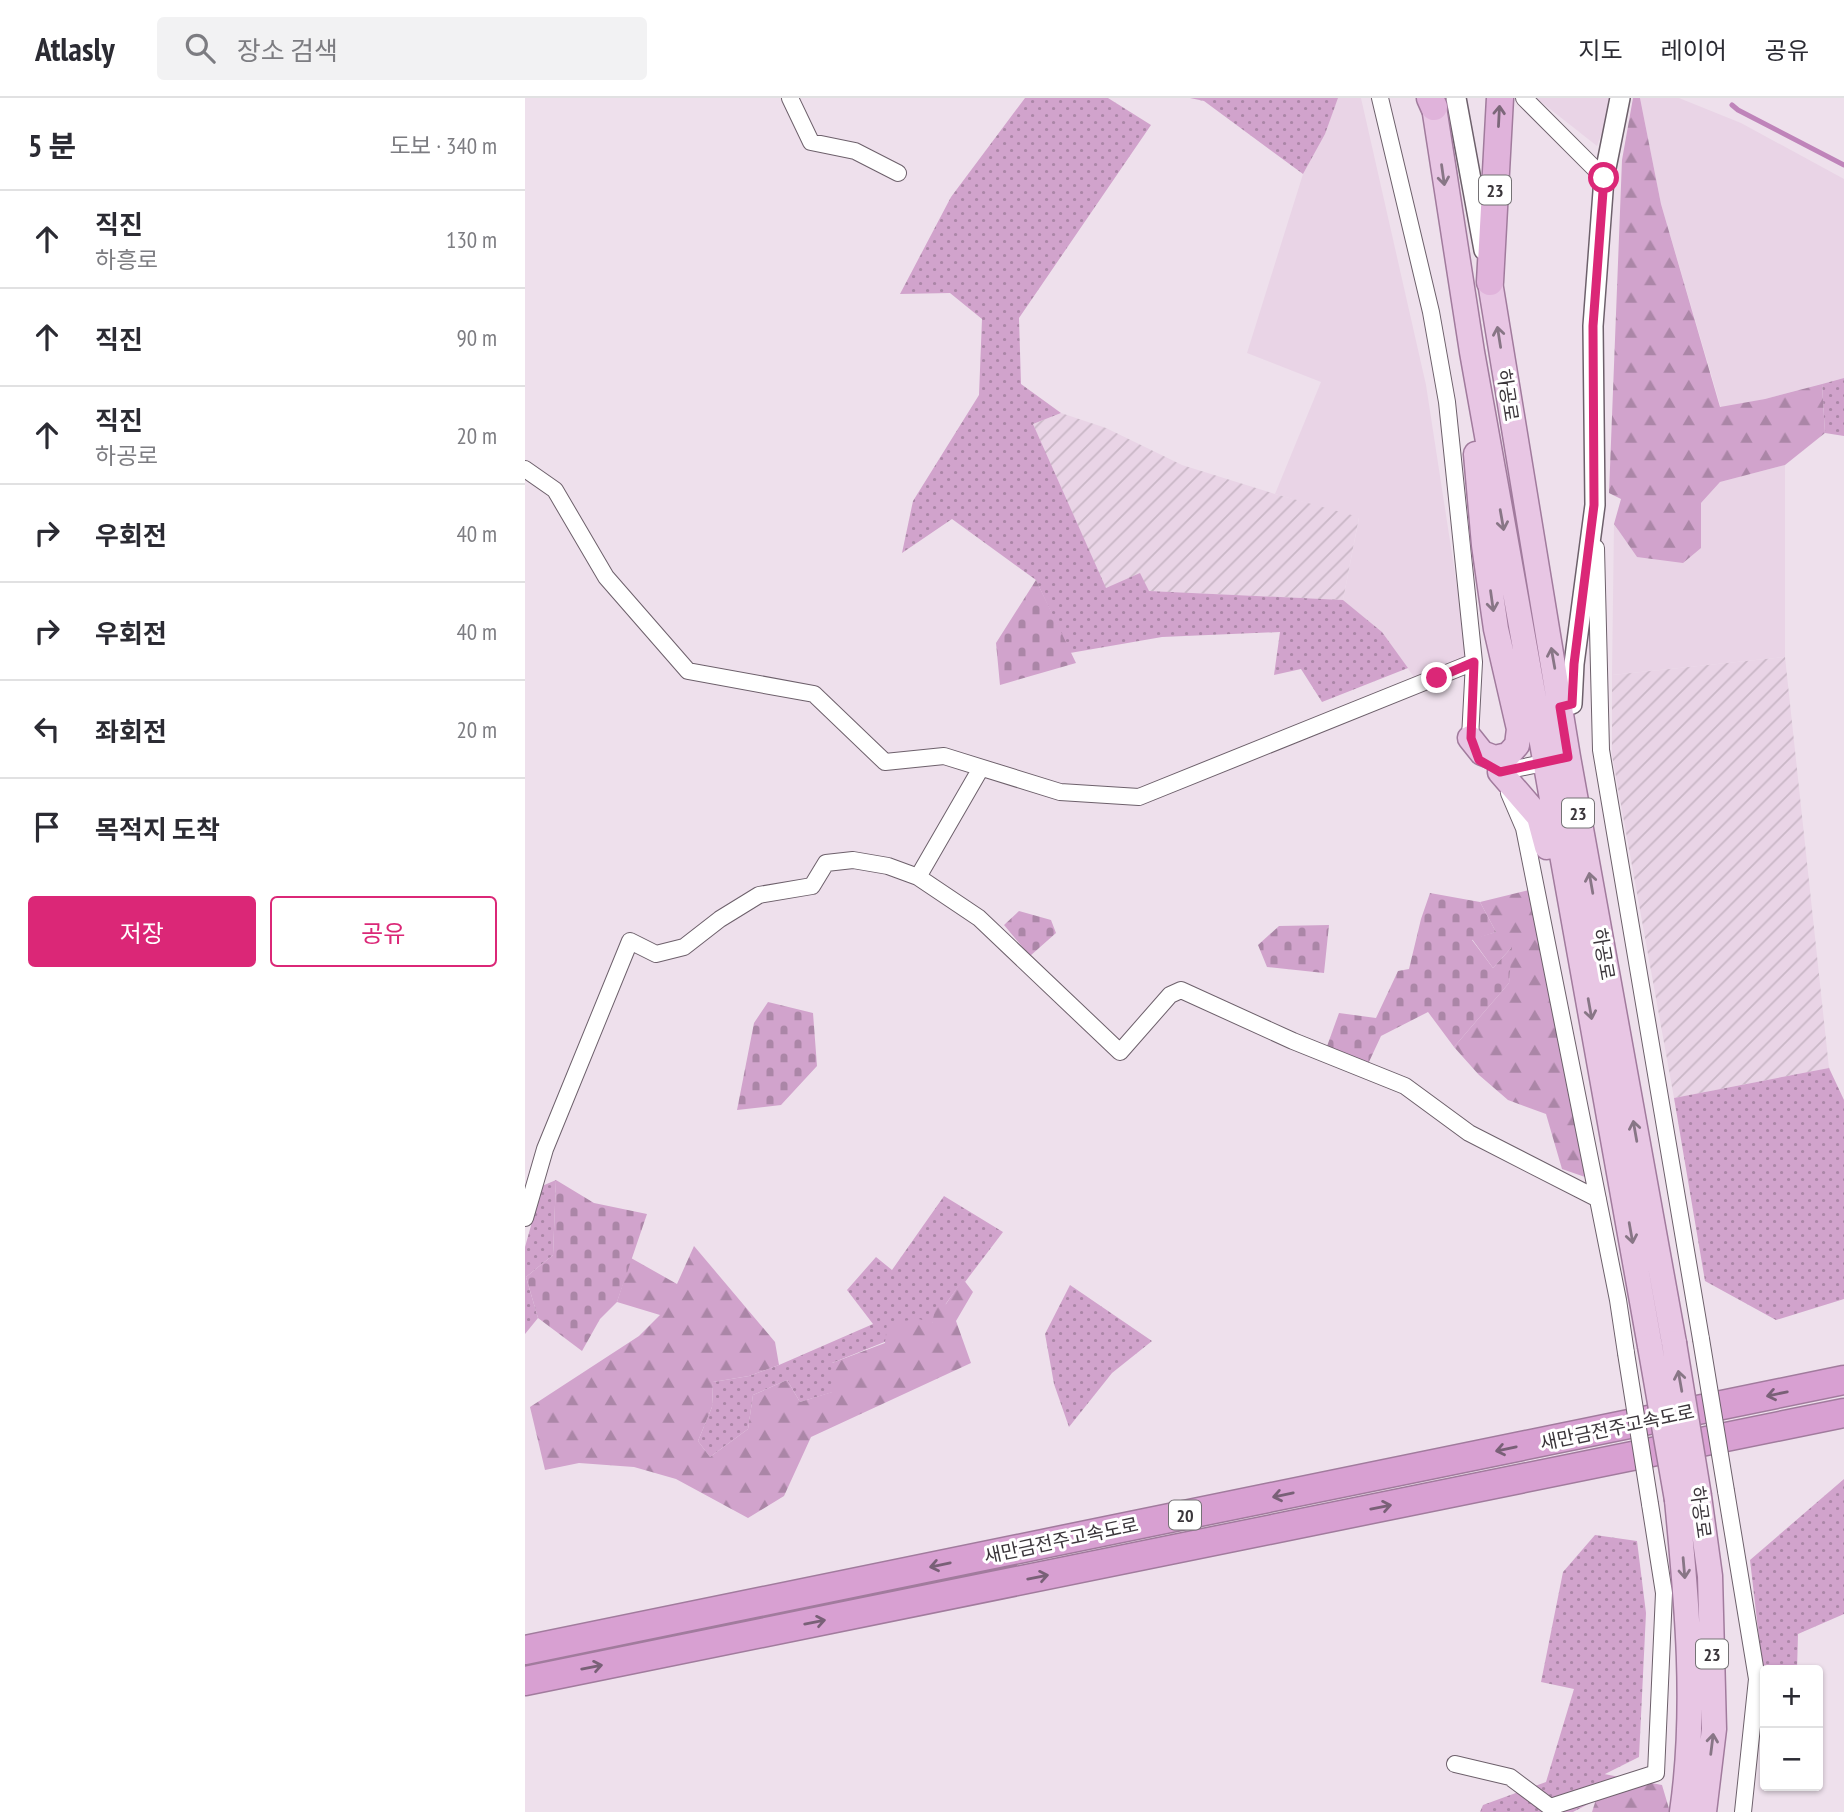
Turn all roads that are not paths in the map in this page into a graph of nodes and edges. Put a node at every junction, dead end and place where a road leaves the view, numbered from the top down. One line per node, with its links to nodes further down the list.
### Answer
1 (790, 98): 7 (street)
2 (1380, 98): 13 (street)
3 (1500, 98): 9 (highway, 23, one-way to 3)
4 (1524, 98): 8 (street)
5 (1620, 98): 8 (street)
6 (1438, 100): 9 (street, 하공로); 10 (main road, 하공로 / 23, one-way to 10)
7 (898, 173)
8 (1604, 178): 12 (street)
9 (1490, 282): 14 (main road, 하공로 / 23, one-way to 9)
10 (1462, 289): 15 (main road, one-way to 15); 16 (main road, 하공로 / 23, one-way to 16)
11 (525, 469): 17 (street)
12 (1594, 505): 14 (street); 34 (street, bridge)
13 (1474, 662): 15 (street); 17 (street)
14 (1560, 707): 16 (main road, 하공로 / 23)
15 (1471, 738): 18 (street)
16 (1557, 760): 18 (street); 20 (main road, 하공로 / 23); 23 (main road, 하공로 / 23, one-way to 16)
17 (981, 768): 19 (street)
18 (1500, 772): 20 (main road); 21 (street)
19 (918, 877): 21 (street); 22 (street)
20 (1584, 979): 23 (main road, 하공로 / 23, one-way to 23)
21 (1598, 1199): 31 (street, bridge)
22 (525, 1218)
23 (1662, 1345): 26 (main road, 하공로 / 23, bridge)
24 (1844, 1380): 28 (highway, 새만금전주고속도로 / 20, one-way to 28)
25 (1844, 1413): 30 (highway, 새만금전주고속도로 / 20, one-way to 25)
26 (1688, 1498): 32 (main road, 하공로 / 23, one-way to 32); 33 (main road, 하공로 / 23, one-way to 26)
27 (525, 1633): 28 (highway)
28 (610, 1633): 29 (highway, 새만금전주고속도로 / 20)
29 (525, 1650)
30 (525, 1681)
31 (1455, 1764)
32 (1682, 1812)
33 (1704, 1812)
34 (1743, 1812)

